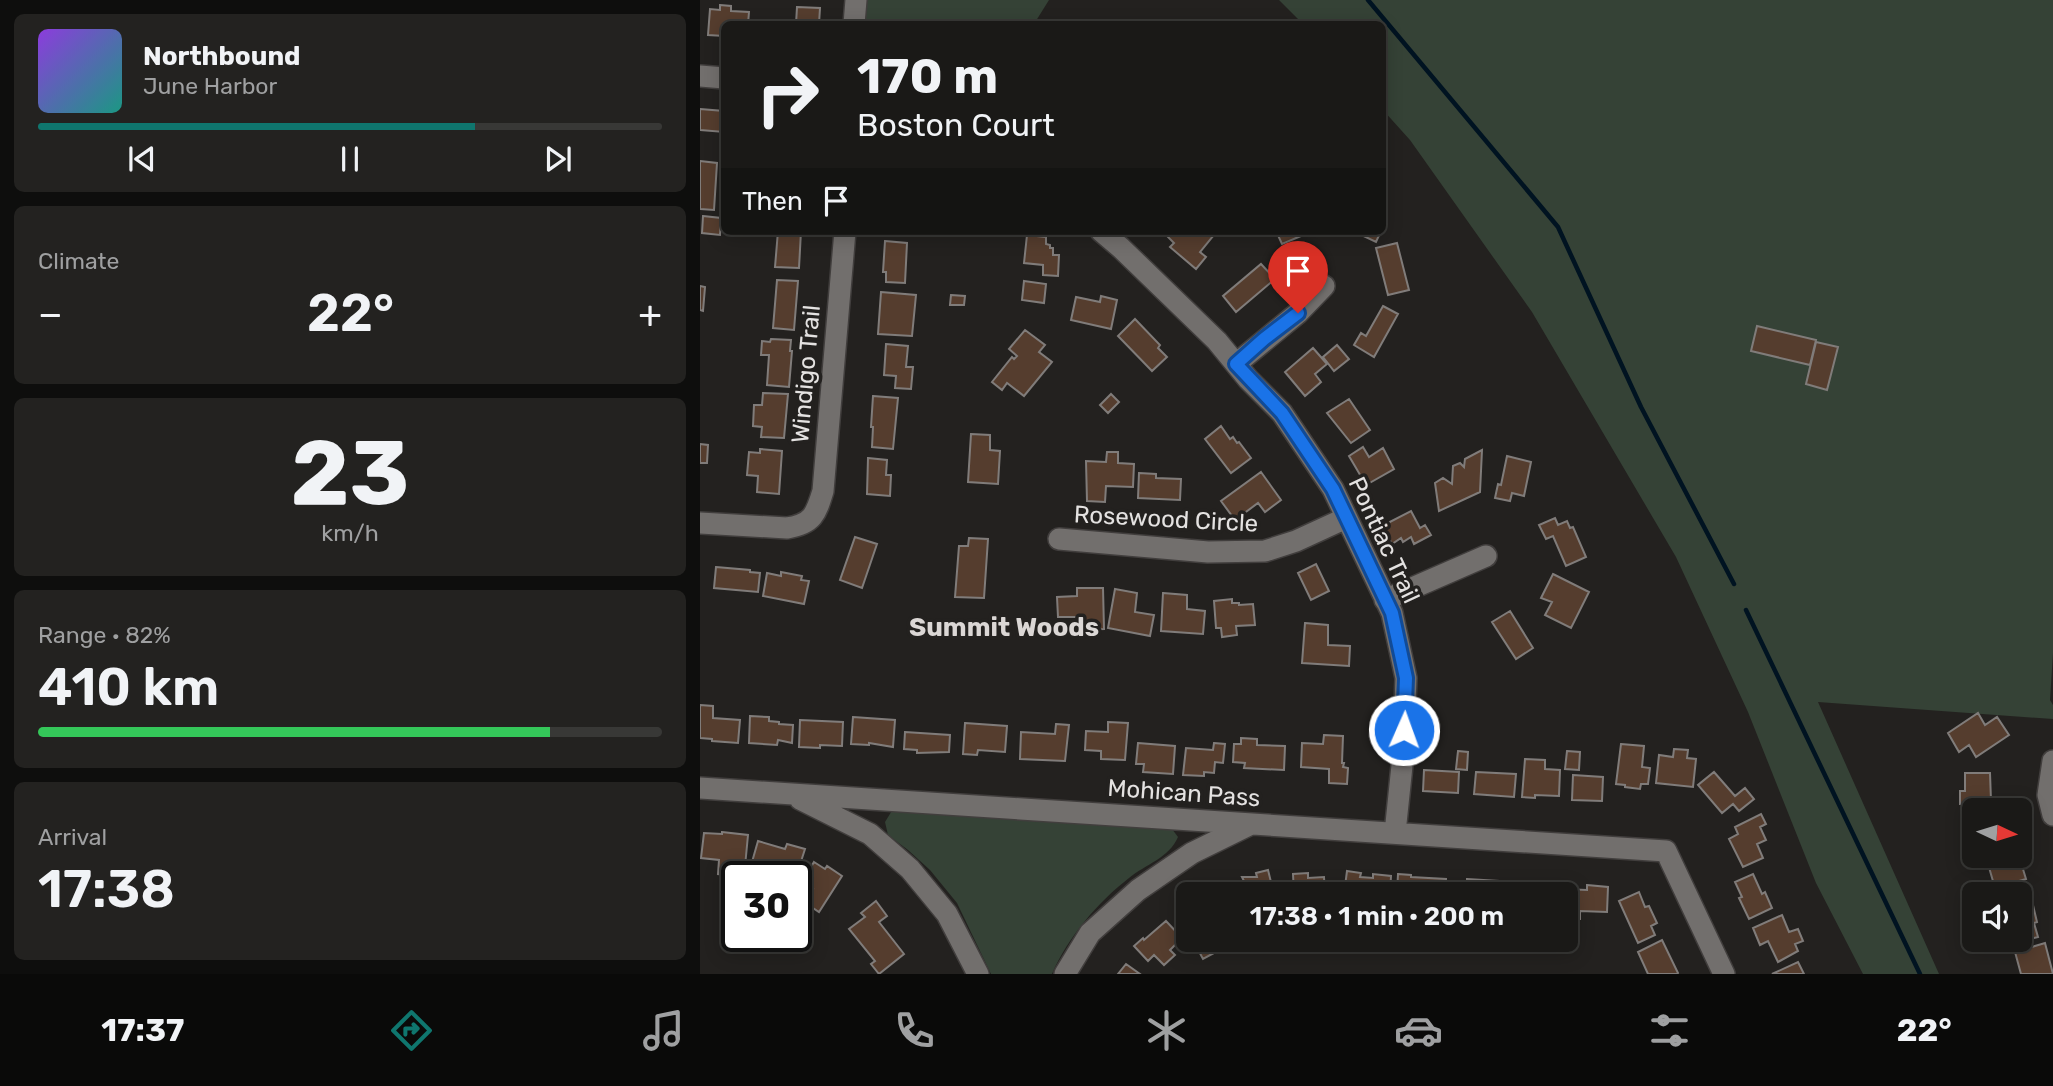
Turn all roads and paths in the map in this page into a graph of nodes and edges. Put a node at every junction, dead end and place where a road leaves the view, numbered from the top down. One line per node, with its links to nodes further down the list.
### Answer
1 (856, 0): 2 (street)
2 (854, 21)
3 (700, 76): 4 (street)
4 (721, 78)
5 (845, 235): 10 (street, Windigo Trail)
6 (1106, 235): 8 (street, Pontiac Trail)
7 (1324, 286): 8 (street)
8 (1236, 364): 9 (street, Pontiac Trail)
9 (1346, 518): 11 (street, Rosewood Circle); 13 (street, Pontiac Trail)
10 (700, 523)
11 (1059, 540)
12 (1486, 556): 13 (street)
13 (1385, 600): 19 (street, Pontiac Trail)
14 (2052, 764): 17 (street)
15 (700, 788): 16 (street, Mohican Pass)
16 (788, 794): 18 (street, Mohican Pass); 20 (street)
17 (2053, 815)
18 (1251, 824): 19 (street, Mohican Pass); 21 (street)
19 (1395, 833): 22 (street, Mohican Pass)
20 (978, 974)
21 (1065, 974)
22 (1724, 974)

